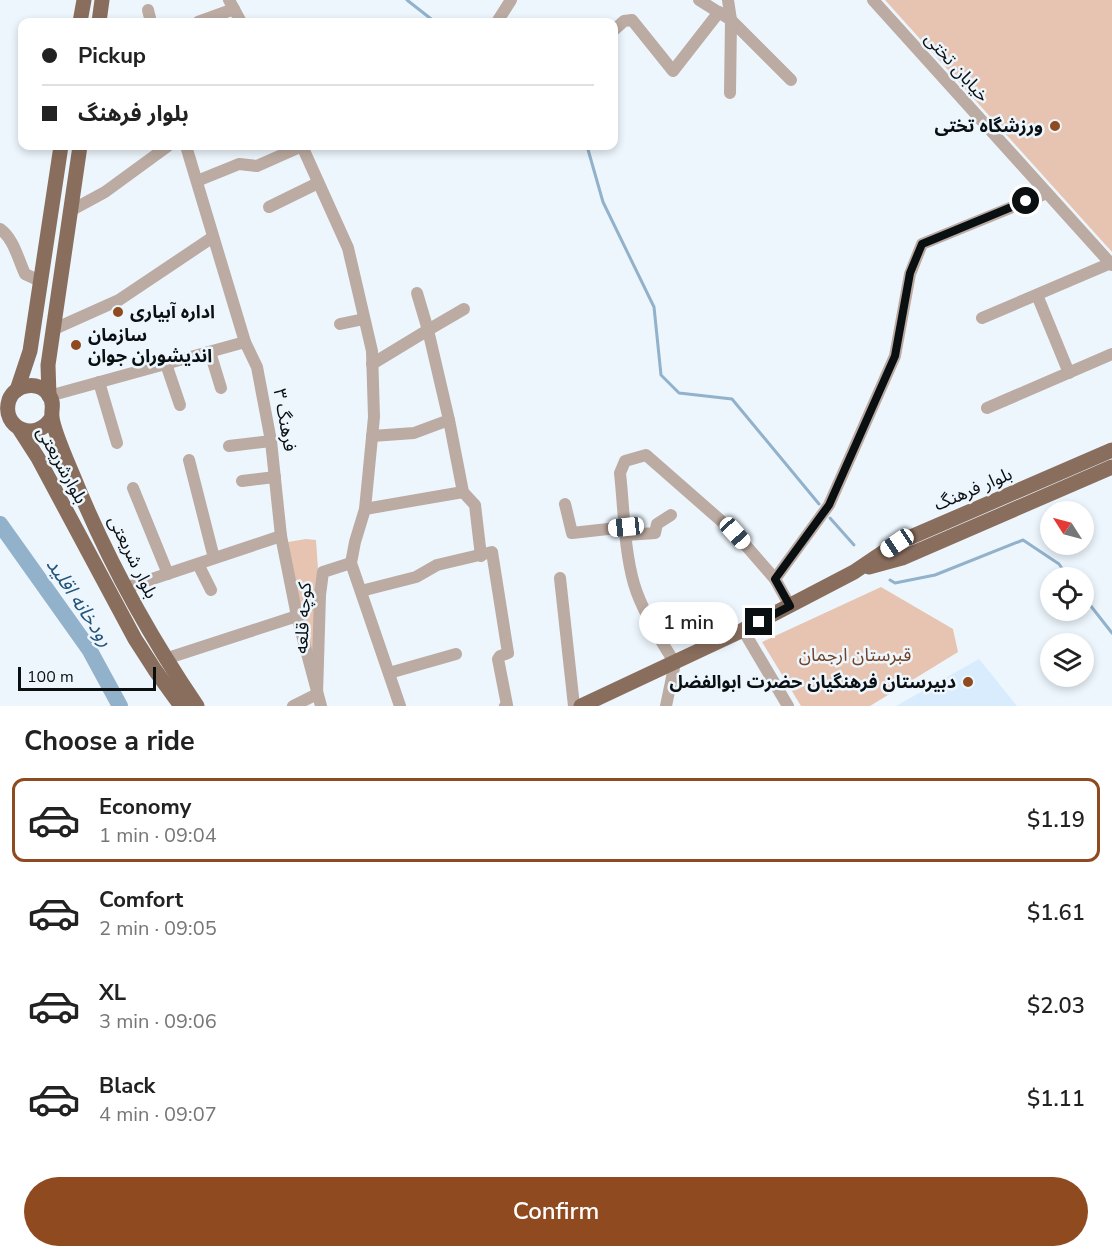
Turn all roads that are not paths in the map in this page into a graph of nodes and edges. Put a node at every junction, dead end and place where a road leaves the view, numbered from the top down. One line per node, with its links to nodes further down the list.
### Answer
1 (84, 0): 9 (main road)
2 (102, 0): 10 (main road)
3 (511, 0): 12 (street)
4 (699, 0): 8 (street)
5 (728, 0): 13 (street)
6 (874, 0): 25 (street, خیابان تختی)
7 (232, 5): 11 (street)
8 (718, 12): 13 (street); 14 (street)
9 (81, 18)
10 (100, 18)
11 (206, 18)
12 (499, 18)
13 (731, 20): 15 (street); 16 (street)
14 (618, 26)
15 (791, 80)
16 (730, 93)
17 (60, 150): 31 (main road)
18 (79, 150): 27 (main road)
19 (163, 150): 27 (street)
20 (187, 150): 23 (street, فرهنگ ۳)
21 (293, 150): 23 (street)
22 (304, 150): 24 (street)
23 (197, 181): 29 (street, فرهنگ ۳)
24 (318, 183): 26 (street); 36 (street)
25 (1047, 193): 30 (street, خیابان تختی); 81 (street)
26 (269, 207)
27 (70, 211): 38 (main road)
28 (0, 229): 31 (street)
29 (213, 237): 38 (street); 40 (street, فرهنگ ۳)
30 (1111, 264): 33 (street)
31 (40, 281): 48 (main road)
32 (417, 293): 39 (street)
33 (1037, 295): 35 (street); 45 (street)
34 (464, 309): 39 (street)
35 (982, 318)
36 (364, 319): 37 (street); 44 (street)
37 (339, 324)
38 (52, 330): 49 (main road)
39 (428, 330): 44 (street); 54 (street)
40 (245, 342): 41 (street); 57 (street, فرهنگ ۳)
41 (210, 352): 43 (street); 47 (street)
42 (1112, 354): 45 (street)
43 (166, 364): 46 (street); 51 (street)
44 (372, 364): 56 (street)
45 (1069, 373): 52 (street)
46 (99, 382): 49 (street); 58 (street)
47 (221, 388)
48 (17, 390): 49 (main road); 50 (main road)
49 (50, 396): 53 (main road)
50 (4, 401): 55 (main road)
51 (180, 405)
52 (987, 408)
53 (52, 417): 55 (main road); 63 (main road, بلوار شریعتی)
54 (449, 420): 56 (street); 68 (street)
55 (20, 429): 66 (main road, بلوارشریعتی)
56 (372, 436): 70 (street)
57 (271, 441): 59 (street); 64 (street, فرهنگ ۳)
58 (117, 443)
59 (229, 446)
60 (1112, 450): 78 (main road, بلوار فرهنگ)
61 (189, 460): 75 (street)
62 (1112, 467): 78 (main road, بلوار فرهنگ)
63 (72, 474): 66 (main road); 82 (main road, بلوار شریعتی)
64 (275, 477): 65 (street); 73 (street, فرهنگ ۳)
65 (242, 481)
66 (50, 482): 93 (main road, بلوارشریعتی)
67 (133, 488): 79 (street)
68 (463, 492): 70 (street); 74 (street)
69 (565, 504): 72 (street)
70 (365, 509): 76 (street)
71 (671, 515): 72 (street)
72 (626, 531): 81 (street); 90 (street)
73 (281, 536): 75 (street); 86 (street, فرهنگ ۳)
74 (481, 556): 84 (street); 97 (street)
75 (214, 558): 77 (street)
76 (351, 563): 84 (street); 92 (street, کوچه قلعه)
77 (198, 564): 79 (street); 83 (street)
78 (854, 572): 85 (main road, بلوار فرهنگ)
79 (168, 574): 82 (street)
80 (560, 578): 98 (street)
81 (775, 579): 85 (street)
82 (125, 588): 89 (main road, بلوار شریعتی)
83 (211, 590)
84 (361, 591): 91 (street)
85 (790, 606): 87 (main road, بلوار فرهنگ)
86 (297, 616): 89 (street); 92 (street, فرهنگ ۳)
87 (743, 630): 90 (main road, بلوار فرهنگ); 101 (street)
88 (456, 654): 91 (street)
89 (165, 659): 94 (main road, بلوار شریعتی)
90 (675, 663): 99 (main road, بلوار فرهنگ); 100 (street)
91 (389, 673): 96 (street)
92 (319, 700): 95 (street)
93 (181, 706)
94 (197, 706)
95 (293, 706)
96 (400, 706)
97 (505, 706)
98 (574, 706)
99 (581, 706)
100 (666, 706)
101 (788, 706)

